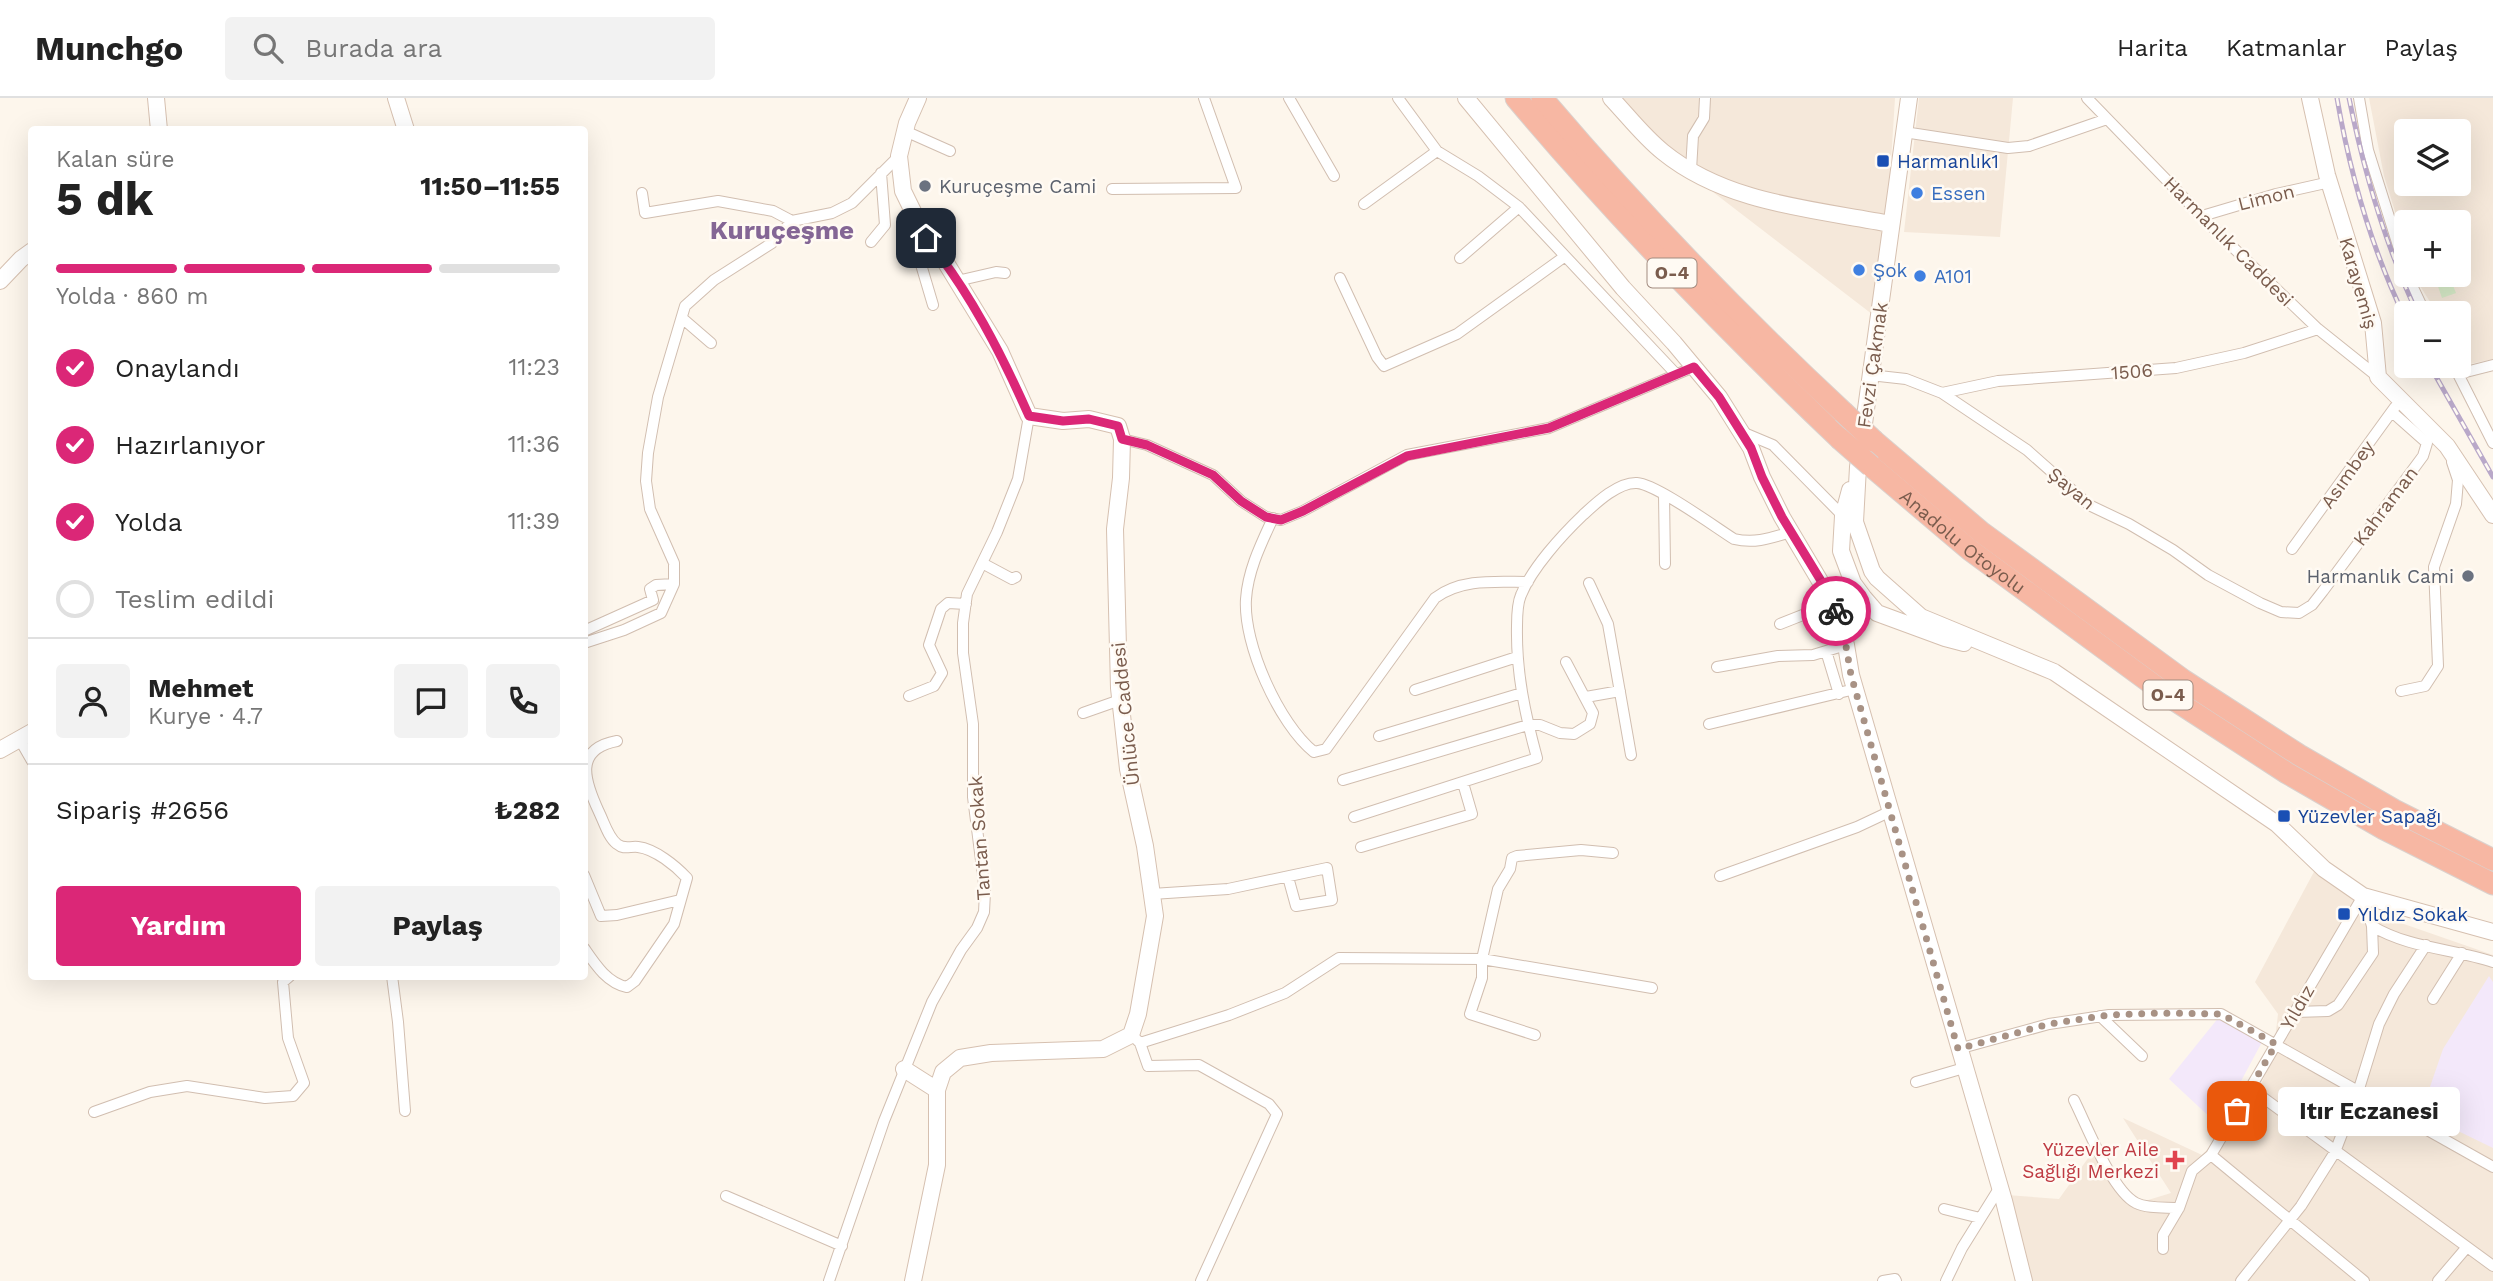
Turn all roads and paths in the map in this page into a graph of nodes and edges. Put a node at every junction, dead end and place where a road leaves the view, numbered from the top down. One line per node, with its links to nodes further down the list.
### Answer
1 (156, 98): 17 (street)
2 (396, 98): 18 (street)
3 (918, 98): 19 (street)
4 (1204, 98): 28 (street)
5 (1289, 98): 26 (street)
6 (1398, 98): 21 (street)
7 (1466, 98): 50 (street)
8 (1516, 98): 63 (highway, Anadolu Otoyolu / O-4, bridge)
9 (1542, 98): 118 (highway, Anadolu Otoyolu / O-4, bridge)
10 (1611, 98): 24 (street)
11 (1705, 98): 24 (street)
12 (1909, 98): 20 (street, Fevzi Çakmak)
13 (2087, 98): 16 (street, Harmanlık Caddesi)
14 (2309, 98): 27 (street, Karayemiş)
15 (2359, 98): 36 (street)
16 (2108, 118): 20 (street); 33 (street, Harmanlık Caddesi)
17 (159, 126)
18 (405, 126)
19 (905, 131): 22 (street); 23 (street)
20 (1904, 132): 35 (street, Fevzi Çakmak)
21 (1437, 150): 30 (street); 31 (street)
22 (950, 151)
23 (899, 156): 25 (street); 32 (street)
24 (1690, 170): 35 (street)
25 (881, 173): 34 (street); 37 (street)
26 (1334, 176)
27 (2330, 182): 33 (street, Limon); 54 (street, Karayemiş)
28 (1112, 189)
29 (642, 193): 34 (street)
30 (1364, 204)
31 (1519, 207): 39 (street); 40 (street)
32 (913, 215): 44 (street); 45 (street)
33 (2202, 216): 47 (street, Harmanlık Caddesi)
34 (792, 221): 46 (street)
35 (1891, 224): 53 (street, Fevzi Çakmak)
36 (2394, 232)
37 (871, 242)
38 (28, 254): 43 (street)
39 (1564, 257): 42 (street); 52 (street)
40 (1460, 258)
41 (1005, 273): 44 (street)
42 (1340, 278)
43 (0, 281)
44 (957, 281): 58 (street)
45 (933, 304)
46 (682, 318): 48 (street); 77 (street)
47 (2318, 329): 54 (street, Harmanlık Caddesi); 56 (street, 1506)
48 (711, 343)
49 (2493, 365): 51 (street)
50 (1694, 367): 52 (street); 59 (street)
51 (2471, 368)
52 (1675, 374): 67 (street)
53 (1870, 375): 56 (street, Şayan); 63 (street, Fevzi Çakmak)
54 (2378, 377): 57 (street)
55 (2460, 378): 61 (street)
56 (1942, 393): 81 (street, Şayan)
57 (2397, 405): 62 (street); 69 (street, Asımbey); 81 (street, Kahraman)
58 (1029, 416): 60 (street); 70 (street, Tantan Sokak)
59 (1740, 431): 66 (street); 68 (street)
60 (1122, 439): 67 (street); 101 (street, Ünlüce Caddesi)
61 (2493, 443)
62 (2446, 446): 65 (street); 96 (street)
63 (1864, 466): 66 (street); 73 (street); 121 (highway, Anadolu Otoyolu / O-4)
64 (1664, 495): 68 (street); 71 (street); 75 (street)
65 (2493, 514)
66 (1843, 516): 72 (street)
67 (1273, 518): 75 (street)
68 (1791, 532): 80 (street)
69 (2292, 549)
70 (982, 563): 74 (street); 79 (street, Tantan Sokak)
71 (1665, 564)
72 (1848, 572): 73 (street); 78 (street)
73 (1875, 575): 78 (street); 87 (street)
74 (1016, 577)
75 (1528, 582): 88 (street)
76 (1589, 583): 95 (street)
77 (674, 584): 83 (street); 84 (street)
78 (1860, 594): 80 (street); 87 (street)
79 (966, 604): 91 (street, Tantan Sokak); 92 (street)
80 (1833, 604): 82 (street); 85 (street)
81 (2312, 605)
82 (1780, 624)
83 (588, 629)
84 (588, 642)
85 (1846, 646): 86 (street); 93 (street)
86 (1826, 651): 90 (street); 98 (street)
87 (2014, 654): 124 (street)
88 (1517, 657): 94 (street); 97 (street)
89 (1566, 662): 100 (street)
90 (1717, 667)
91 (966, 670): 92 (street); 145 (street, Tantan Sokak)
92 (942, 673): 99 (street)
93 (1855, 689): 98 (street); 114 (street)
94 (1415, 690)
95 (1620, 691): 100 (street); 109 (street)
96 (2401, 691)
97 (1522, 693): 104 (street); 106 (street)
98 (1839, 694): 103 (street)
99 (909, 696)
100 (1586, 697): 104 (street)
101 (1120, 700): 102 (street); 123 (street, Ünlüce Caddesi)
102 (1083, 713)
103 (1709, 724)
104 (1528, 725): 111 (street); 112 (street)
105 (26, 736): 108 (street)
106 (1379, 736)
107 (617, 741): 110 (street)
108 (0, 750)
109 (1631, 754)
110 (588, 758)
111 (1343, 780)
112 (1463, 783): 115 (street); 116 (street)
113 (588, 798): 125 (street)
114 (1891, 811): 119 (street); 142 (street)
115 (1354, 817)
116 (1361, 848)
117 (1613, 853): 131 (street)
118 (2493, 860)
119 (1720, 876)
120 (1288, 877): 120 (street); 123 (street)
121 (2493, 884)
122 (588, 885): 125 (street)
123 (1152, 894): 140 (street, Ünlüce Caddesi)
124 (2363, 895): 126 (street); 127 (street); 137 (street, Yıldız)
125 (680, 900): 130 (street)
126 (2372, 926): 128 (street); 137 (street)
127 (2493, 932)
128 (2426, 945): 129 (street); 149 (street)
129 (2462, 953): 132 (street); 136 (street)
130 (588, 954)
131 (1482, 959): 135 (street); 139 (street); 140 (street)
132 (2493, 962)
133 (285, 980): 152 (street)
134 (393, 980): 151 (street)
135 (1652, 988)
136 (2432, 999)
137 (2295, 1012): 141 (street, Yıldız)
138 (2100, 1016): 141 (street); 142 (street); 143 (street)
139 (1535, 1035)
140 (1135, 1039): 148 (street); 169 (street)
141 (2276, 1044): 147 (street, Yıldız); 149 (street)
142 (1958, 1049): 144 (street)
143 (2142, 1056)
144 (1964, 1068): 146 (street); 156 (street)
145 (904, 1069): 148 (street); 162 (street, Tantan Sokak)
146 (1916, 1082)
147 (2250, 1088): 153 (street); 154 (street, Yıldız)
148 (937, 1090): 168 (street)
149 (2358, 1092): 153 (street); 155 (street)
150 (2074, 1100): 158 (street)
151 (405, 1111)
152 (94, 1112)
153 (2335, 1153): 161 (street); 163 (street)
154 (2211, 1156): 158 (street, Yıldız); 161 (street)
155 (2493, 1167)
156 (2000, 1187): 160 (street); 166 (street)
157 (726, 1196): 162 (street)
158 (2179, 1208): 164 (street, Yıldız)
159 (1944, 1209): 160 (street)
160 (1980, 1219): 172 (street)
161 (2290, 1220): 173 (street); 174 (street)
162 (842, 1246): 167 (street, Tantan Sokak)
163 (2467, 1247): 165 (street); 175 (street)
164 (2163, 1248)
165 (2493, 1266)
166 (2022, 1279)
167 (829, 1281)
168 (913, 1281)
169 (1201, 1281)
170 (1883, 1281): 171 (street)
171 (1896, 1281)
172 (1946, 1281)
173 (2241, 1281)
174 (2364, 1281)
175 (2438, 1281)

